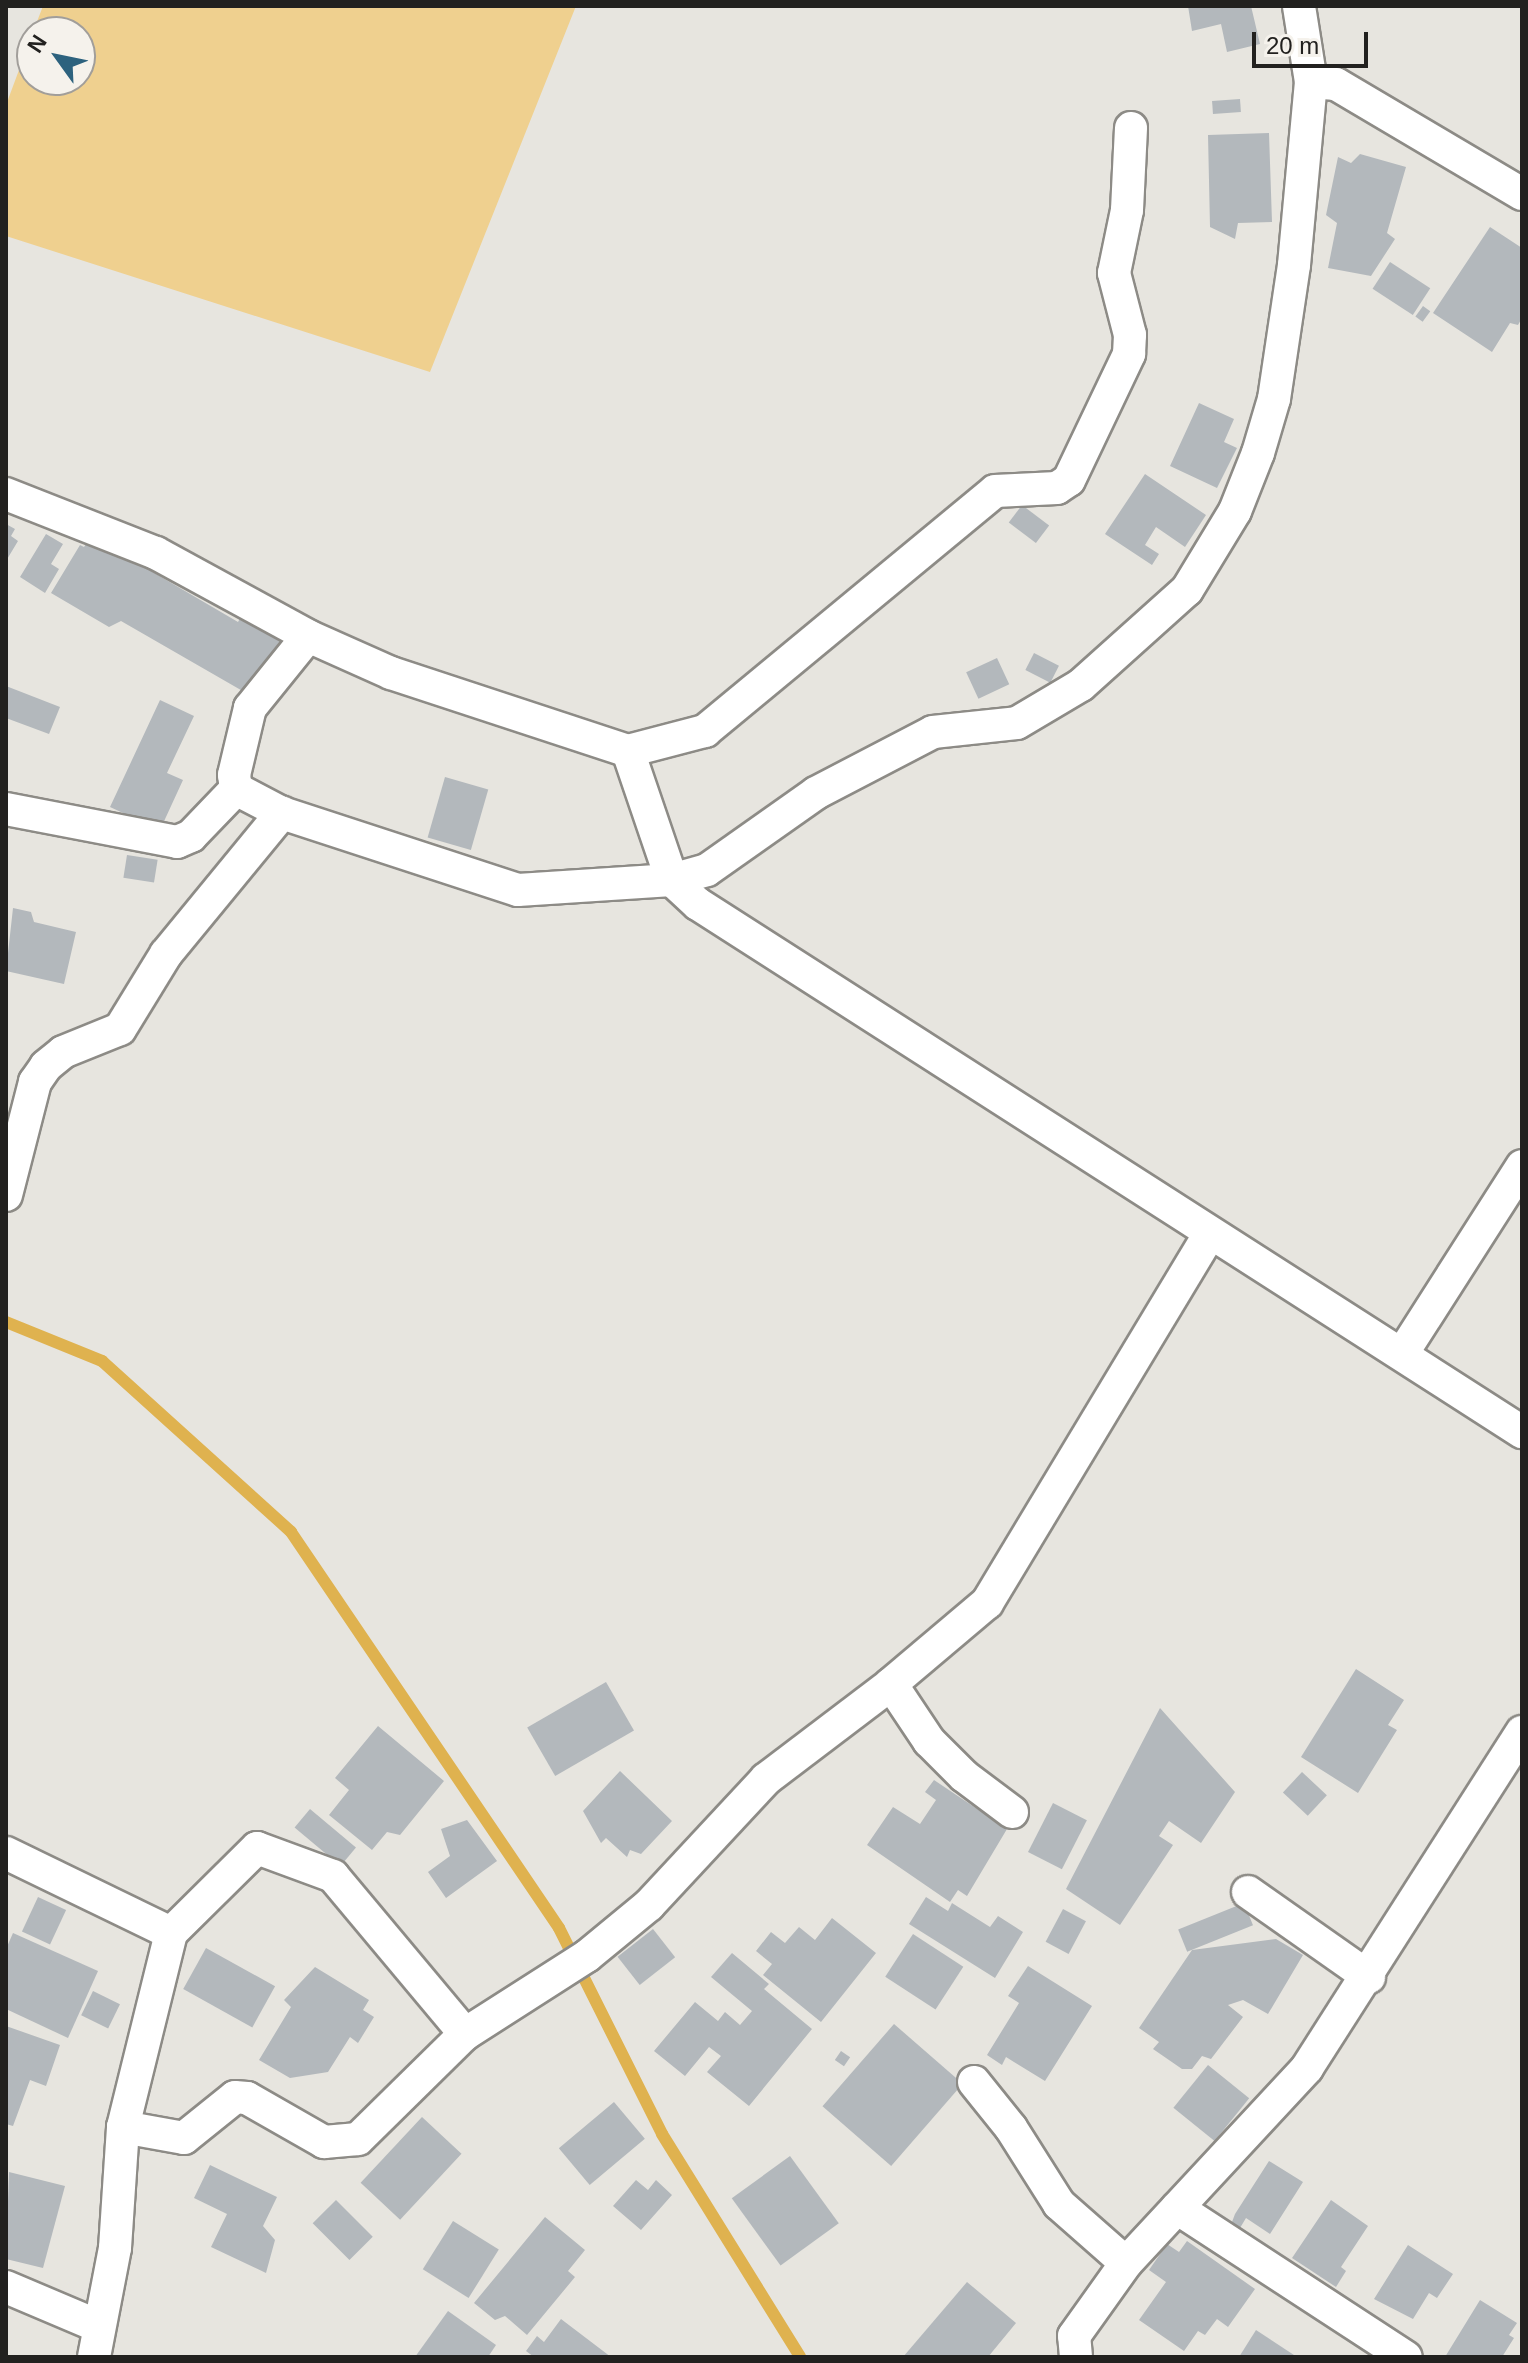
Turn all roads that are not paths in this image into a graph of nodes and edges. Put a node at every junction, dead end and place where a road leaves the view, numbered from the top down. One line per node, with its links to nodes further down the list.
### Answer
1 (1299, 6): 2 (street)
2 (1311, 82): 4 (street); 11 (street)
3 (1131, 128): 7 (street)
4 (1522, 194)
5 (6, 494): 6 (street)
6 (308, 636): 7 (street); 8 (street)
7 (628, 751): 11 (street)
8 (236, 789): 9 (street); 10 (street)
9 (6, 809)
10 (282, 813): 11 (street); 13 (street)
11 (672, 880): 14 (street)
12 (1522, 1166): 15 (street)
13 (6, 1195)
14 (1209, 1235): 15 (street); 17 (street)
15 (1402, 1354): 16 (street)
16 (1522, 1432)
17 (891, 1684): 19 (street); 24 (street)
18 (1522, 1732): 23 (street)
19 (1012, 1812)
20 (6, 1853): 22 (street)
21 (1248, 1892): 23 (street)
22 (171, 1933): 24 (street); 26 (street)
23 (1369, 1977): 27 (street)
24 (465, 2034): 26 (street)
25 (974, 2082): 28 (street)
26 (123, 2127): 30 (street)
27 (1177, 2208): 28 (street); 32 (street)
28 (1126, 2263): 31 (street)
29 (6, 2287): 30 (street)
30 (96, 2342)
31 (1076, 2357)
32 (1406, 2357)

